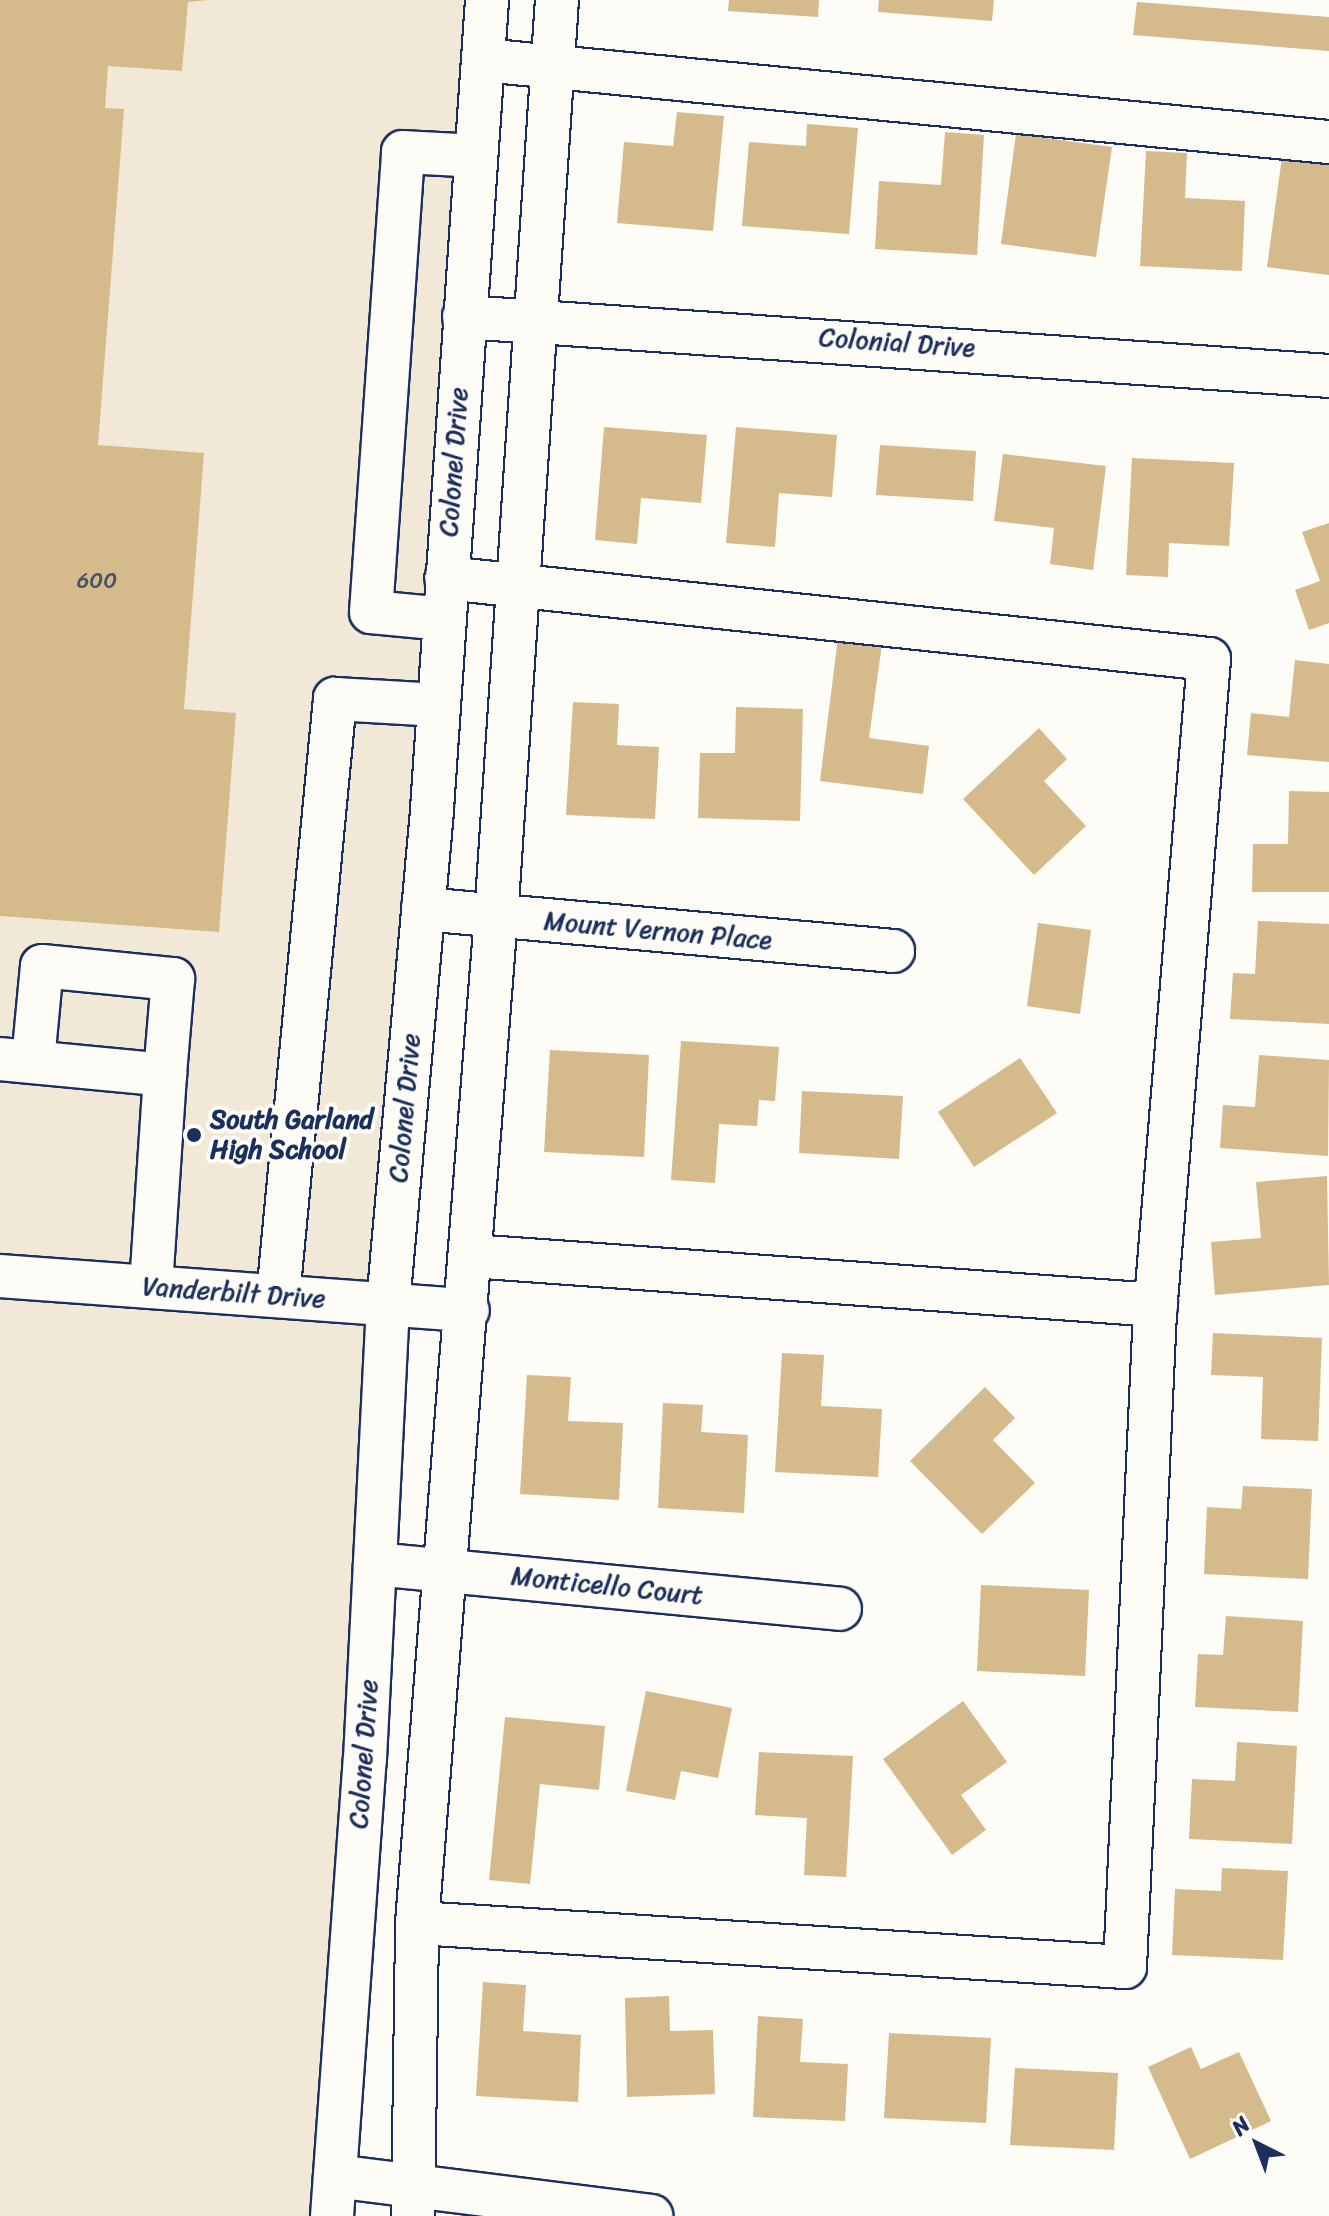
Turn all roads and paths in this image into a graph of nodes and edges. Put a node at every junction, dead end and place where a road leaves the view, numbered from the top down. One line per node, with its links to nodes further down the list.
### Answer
1 (487, 0): 3 (street, Colonel Drive)
2 (557, 0): 4 (street)
3 (483, 60): 4 (street); 6 (street, Colonel Drive)
4 (551, 65): 5 (street); 8 (street)
5 (1329, 142)
6 (476, 156): 7 (street, Colonel Drive); 11 (street)
7 (464, 317): 8 (street, Colonial Drive); 11 (street, Colonel Drive)
8 (533, 320): 9 (street, Colonial Drive); 10 (street)
9 (1329, 376)
10 (516, 582): 11 (street); 14 (street); 23 (street)
11 (445, 598): 12 (street, Colonel Drive)
12 (439, 705): 13 (street, Colonel Drive); 21 (street)
13 (423, 909): 14 (street, Mount Vernon Place); 22 (street, Colonel Drive)
14 (496, 918): 15 (street, Mount Vernon Place); 18 (street)
15 (893, 951)
16 (17, 1060): 17 (street); 17 (street)
17 (165, 1075): 20 (street)
18 (471, 1256): 23 (street); 24 (street)
19 (0, 1276): 20 (street, Vanderbilt Drive)
20 (151, 1287): 21 (street, Vanderbilt Drive)
21 (278, 1296): 22 (street, Vanderbilt Drive)
22 (388, 1304): 24 (street, Vanderbilt Drive); 25 (street, Colonel Drive)
23 (1156, 1305): 28 (street)
24 (468, 1310): 26 (street)
25 (375, 1564): 26 (street, Monticello Court); 29 (street, Colonel Drive)
26 (444, 1569): 27 (street, Monticello Court); 28 (street)
27 (840, 1609)
28 (417, 1923): 30 (street)
29 (333, 2196): 30 (street)
30 (414, 2200): 31 (street)
31 (651, 2216)

